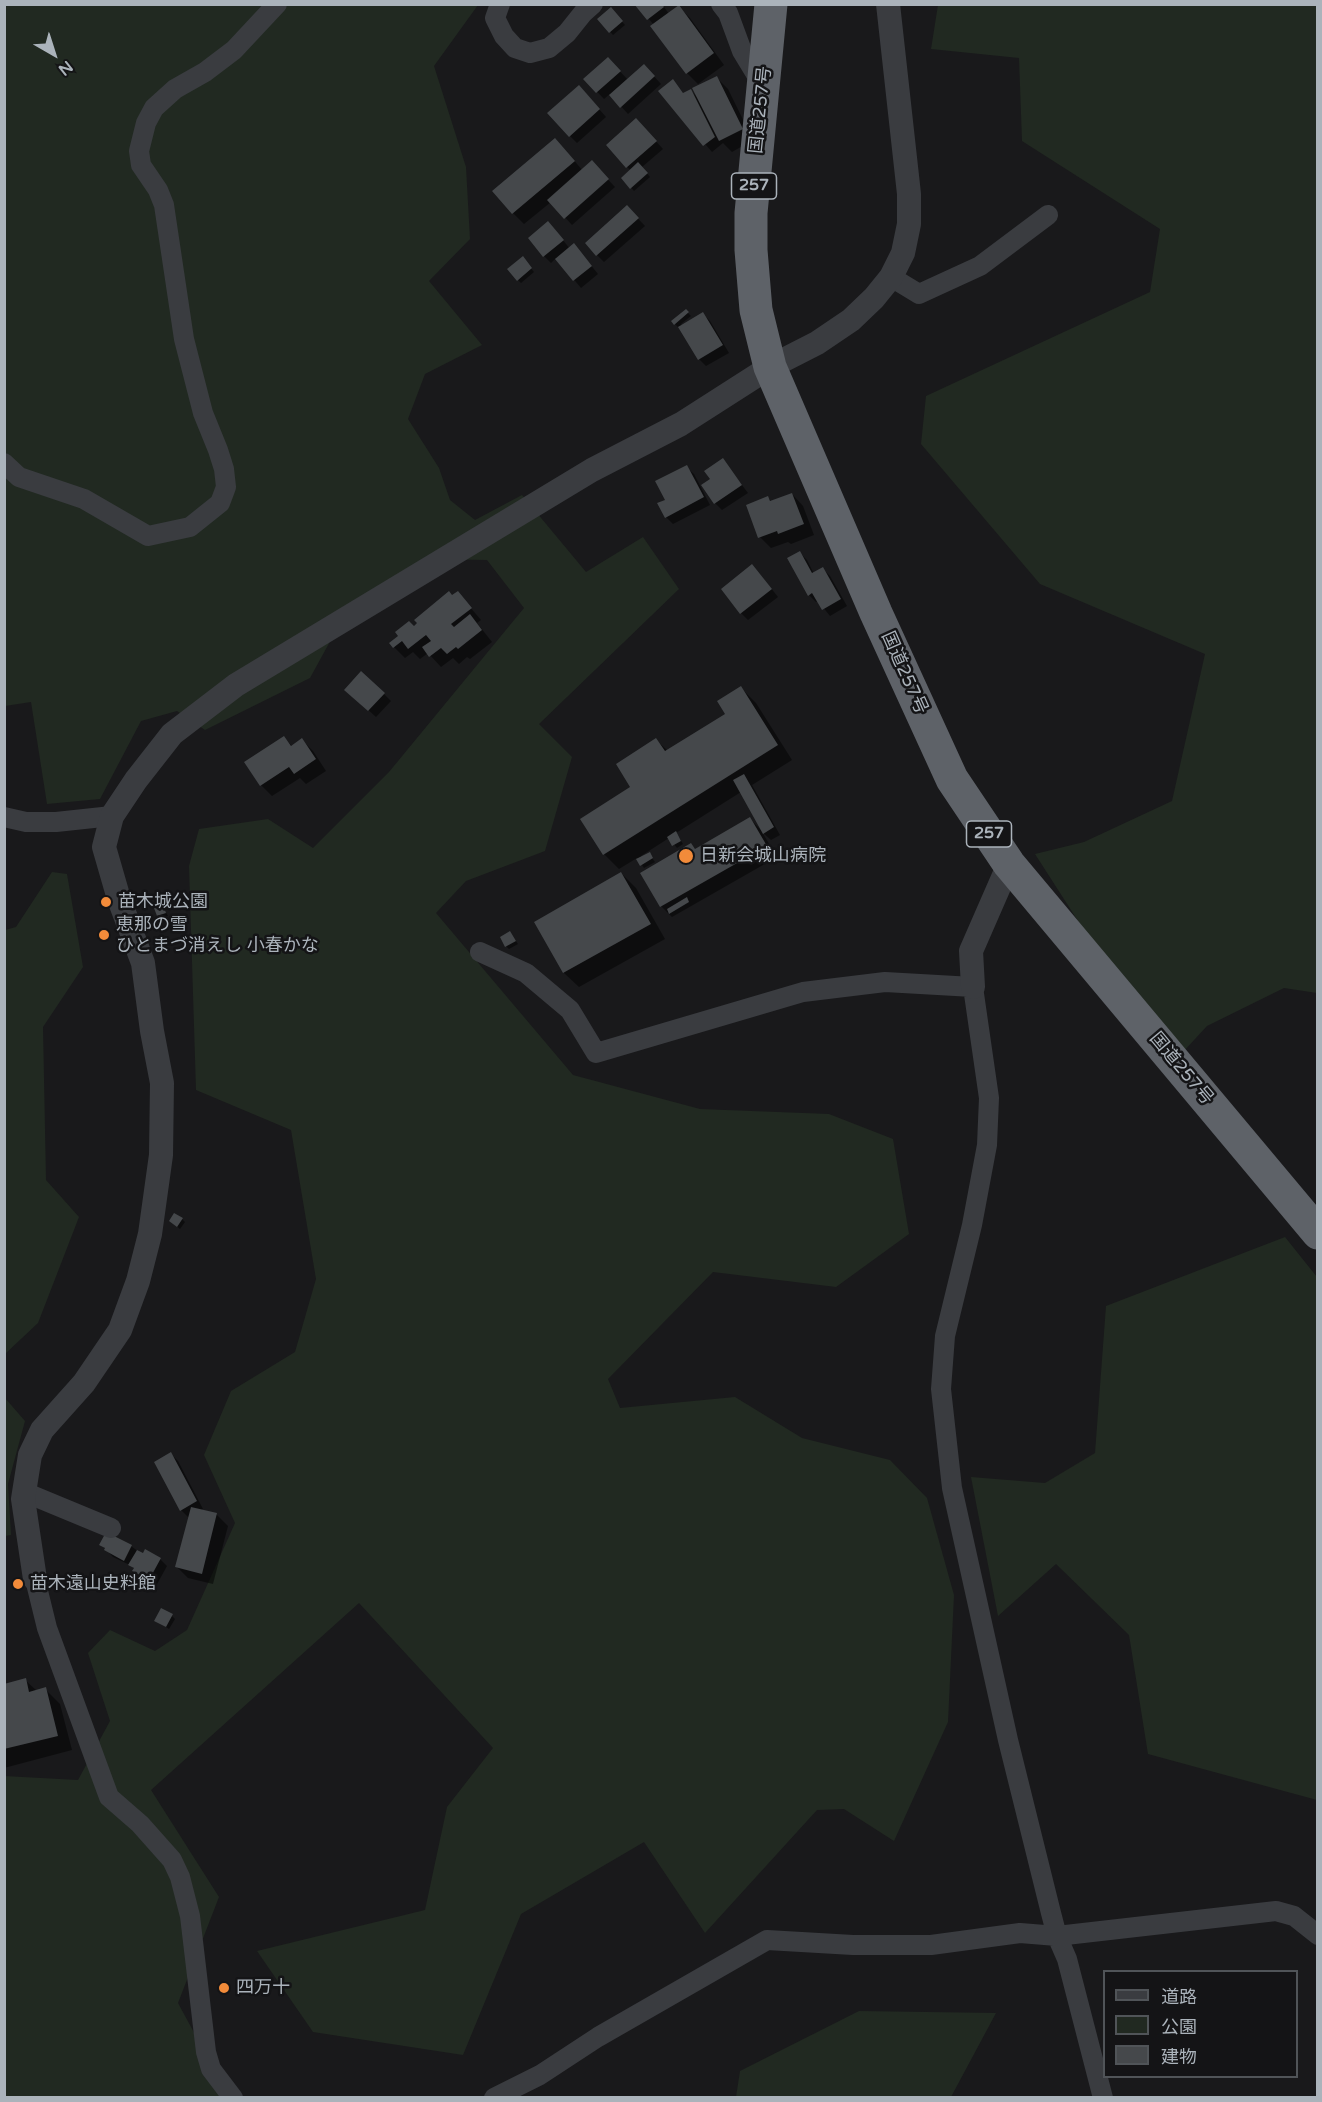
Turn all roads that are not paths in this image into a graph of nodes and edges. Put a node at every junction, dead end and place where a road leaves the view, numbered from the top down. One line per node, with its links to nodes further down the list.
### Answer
1 (277, 4): 11 (street)
2 (500, 4): 3 (street)
3 (593, 4)
4 (721, 4): 7 (street)
5 (771, 4): 7 (highway, 国道257号 / 257)
6 (888, 4): 9 (street)
7 (764, 86): 10 (highway, 国道257号 / 257)
8 (1047, 215): 9 (street)
9 (891, 277): 10 (street)
10 (770, 367): 12 (street); 14 (highway, 国道257号 / 257)
11 (4, 463)
12 (112, 816): 13 (street); 18 (street)
13 (4, 817)
14 (1009, 864): 16 (street); 17 (highway, 国道257号 / 257)
15 (480, 952): 16 (street)
16 (973, 987): 22 (street)
17 (1317, 1233)
18 (24, 1492): 19 (street); 20 (street)
19 (111, 1528)
20 (35, 1579): 23 (street)
21 (1317, 1935): 22 (street)
22 (1057, 1936): 24 (street); 25 (street)
23 (233, 2097)
24 (494, 2097)
25 (1103, 2097)

